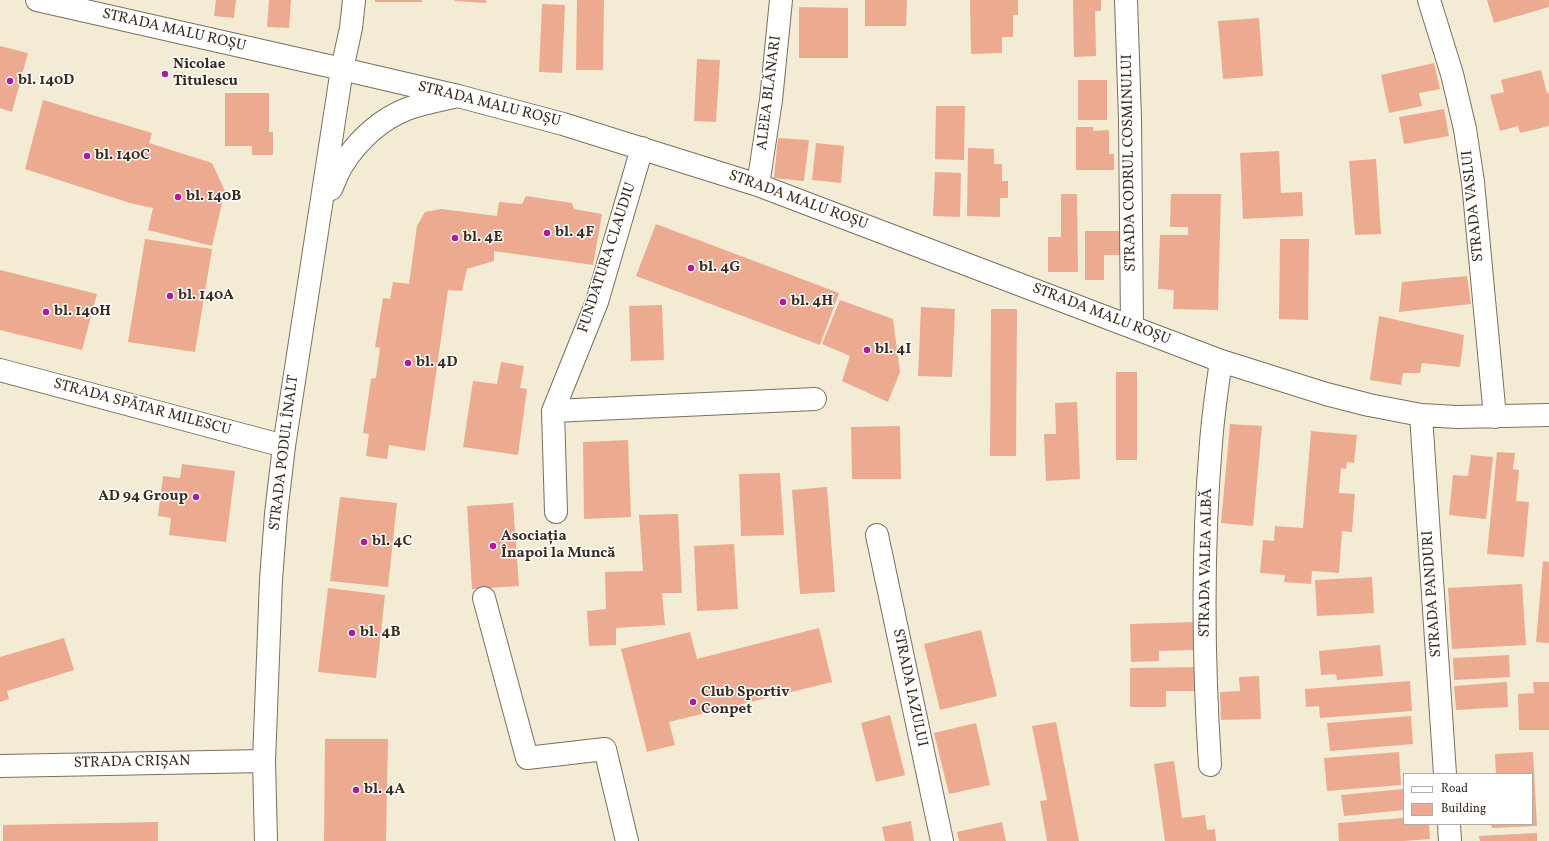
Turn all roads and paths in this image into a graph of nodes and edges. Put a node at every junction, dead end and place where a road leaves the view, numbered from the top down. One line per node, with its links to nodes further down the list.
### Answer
1 (37, 0): 6 (street, STRADA MALU ROȘU)
2 (354, 0): 6 (street, STRADA PODUL ÎNALT)
3 (781, 0): 9 (street, ALEEA BLĂNARI)
4 (1126, 0): 11 (street, STRADA CODRUL COSMINULUI)
5 (1429, 0): 18 (street, STRADA VASLUI)
6 (342, 69): 7 (street, STRADA MALU ROȘU); 10 (street, STRADA PODUL ÎNALT)
7 (458, 96): 8 (street, STRADA MALU ROȘU); 10 (street)
8 (642, 148): 9 (street, STRADA MALU ROȘU); 15 (street, FUNDĂTURA CLAUDIU)
9 (758, 185): 11 (street, STRADA MALU ROȘU)
10 (321, 212): 19 (street, STRADA PODUL ÎNALT)
11 (1132, 326): 12 (street, STRADA MALU ROȘU)
12 (1221, 361): 16 (street, STRADA MALU ROȘU); 24 (street, STRADA VALEA ALBĂ)
13 (0, 370): 19 (street, STRADA SPĂTAR MILESCU)
14 (815, 399): 15 (street)
15 (553, 411): 20 (street, FUNDĂTURA CLAUDIU)
16 (1421, 415): 18 (street, STRADA MALU ROȘU); 26 (street, STRADA PANDURI)
17 (1549, 415): 18 (street, STRADA MALU ROȘU)
18 (1495, 417)
19 (284, 446): 23 (street, STRADA PODUL ÎNALT)
20 (556, 512)
21 (877, 535): 30 (street, STRADA IAZULUI)
22 (484, 598): 29 (street)
23 (264, 761): 25 (street, STRADA CRIȘAN); 28 (street, STRADA PODUL ÎNALT)
24 (1210, 765)
25 (0, 766)
26 (1445, 773)
27 (1449, 825): 31 (street)
28 (266, 841)
29 (627, 841)
30 (942, 841)
31 (1450, 841)

